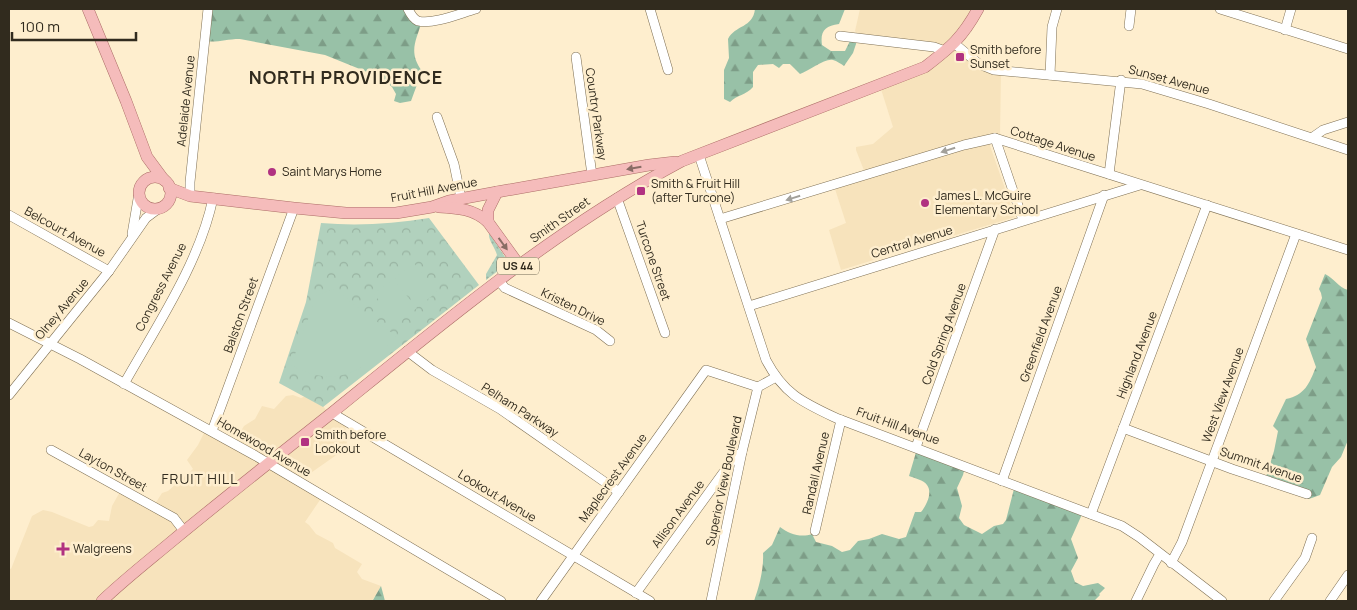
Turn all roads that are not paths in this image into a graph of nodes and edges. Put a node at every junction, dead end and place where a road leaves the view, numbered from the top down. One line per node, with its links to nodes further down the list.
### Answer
1 (88, 9): 26 (main road)
2 (208, 9): 35 (street, Adelaide Avenue)
3 (408, 9): 4 (street)
4 (476, 9)
5 (650, 9): 17 (street)
6 (978, 9): 14 (main road, Smith Street / US 44)
7 (1057, 9): 18 (street)
8 (1130, 9): 11 (street)
9 (1220, 9): 12 (street)
10 (1292, 9): 12 (street)
11 (1129, 26)
12 (1285, 30): 15 (street)
13 (840, 36): 14 (street)
14 (950, 48): 18 (street, Sunset Avenue); 25 (main road, Smith Street / US 44)
15 (1348, 50)
16 (576, 57): 29 (street, Country Parkway)
17 (668, 70)
18 (1050, 75): 19 (street, Sunset Avenue)
19 (1121, 80): 23 (street, Sunset Avenue); 28 (street)
20 (437, 117): 37 (street)
21 (1348, 122): 23 (street)
22 (995, 138): 28 (street, Cottage Avenue); 45 (street, Cottage Avenue, one-way to 45); 46 (street)
23 (1313, 138): 24 (street, Sunset Avenue)
24 (1348, 150)
25 (699, 155): 27 (main road, Smith Street / US 44); 45 (street, Fruit Hill Avenue)
26 (147, 157): 30 (main road); 32 (main road)
27 (682, 161): 29 (main road, Fruit Hill Avenue, one-way to 29); 38 (main road, Smith Street / US 44)
28 (1109, 174): 31 (street, Cottage Avenue)
29 (592, 175): 33 (main road, Fruit Hill Avenue)
30 (167, 184): 32 (main road); 35 (main road, Fruit Hill Avenue); 39 (main road)
31 (1140, 184): 34 (street, Central Avenue); 40 (street, Cottage Avenue)
32 (141, 187): 43 (main road); 50 (street, Olney Avenue)
33 (497, 192): 37 (main road, Fruit Hill Avenue); 47 (main road)
34 (1104, 195): 46 (street, Central Avenue); 74 (street, Greenfield Avenue)
35 (190, 196): 36 (main road, Fruit Hill Avenue); 39 (main road, Fruit Hill Avenue)
36 (213, 198): 42 (main road, Fruit Hill Avenue); 62 (street, Congress Avenue)
37 (461, 198): 41 (main road, Fruit Hill Avenue)
38 (617, 198): 52 (main road, Smith Street / US 44); 57 (street, Turcone Street)
39 (168, 201): 43 (main road)
40 (1207, 206): 49 (street, Cottage Avenue); 67 (street, Highland Avenue)
41 (432, 207): 42 (main road, Fruit Hill Avenue); 47 (main road)
42 (294, 208): 68 (street, Balston Street)
43 (158, 209): 50 (street, Olney Avenue)
44 (9, 215): 53 (street, Belcourt Avenue)
45 (720, 219): 55 (street, Fruit Hill Avenue)
46 (1022, 220): 48 (street, Central Avenue)
47 (488, 222): 52 (main road, one-way to 52)
48 (995, 229): 55 (street, Central Avenue); 69 (street, Cold Spring Avenue)
49 (1296, 234): 51 (street, Cottage Avenue); 72 (street, West View Avenue)
50 (131, 237): 53 (street, Olney Avenue)
51 (1348, 250)
52 (519, 265): 54 (main road, Smith Street / US 44)
53 (109, 271): 59 (street, Olney Avenue)
54 (499, 281): 58 (street, Kristen Drive); 60 (main road, Smith Street / US 44)
55 (749, 306): 61 (street, Fruit Hill Avenue)
56 (9, 323): 59 (street, Homewood Avenue)
57 (665, 333)
58 (610, 341)
59 (49, 344): 62 (street, Homewood Avenue); 64 (street, Olney Avenue)
60 (407, 351): 65 (main road, Smith Street / US 44); 75 (street, Pelham Parkway)
61 (776, 378): 63 (street); 66 (street, Fruit Hill Avenue)
62 (124, 384): 68 (street, Homewood Avenue)
63 (758, 387): 71 (street, Superior View Boulevard); 75 (street, Maplecrest Avenue)
64 (9, 395)
65 (332, 413): 73 (main road, Smith Street / US 44); 82 (street, Lookout Avenue)
66 (841, 420): 69 (street, Fruit Hill Avenue); 79 (street, Randall Avenue)
67 (1123, 428): 72 (street, Summit Avenue); 77 (street, Highland Avenue)
68 (212, 431): 73 (street, Homewood Avenue)
69 (916, 447): 74 (street, Fruit Hill Avenue)
70 (51, 450): 78 (street, Layton Street)
71 (742, 452): 85 (street, Allison Avenue); 90 (street, Superior View Boulevard)
72 (1212, 461): 76 (street, Summit Avenue); 83 (street, West View Avenue)
73 (269, 462): 78 (main road, Smith Street / US 44); 87 (street, Homewood Avenue)
74 (1002, 481): 77 (street, Fruit Hill Avenue)
75 (618, 492): 82 (street, Maplecrest Avenue)
76 (1307, 494)
77 (1091, 514): 81 (street, Fruit Hill Avenue)
78 (184, 531): 86 (main road, Smith Street / US 44)
79 (815, 531)
80 (1312, 538): 93 (street)
81 (1160, 554): 83 (street, Fruit Hill Avenue); 91 (street)
82 (573, 556): 85 (street, Lookout Avenue); 88 (street, Maplecrest Avenue)
83 (1171, 562): 92 (street, Fruit Hill Avenue)
84 (1348, 575): 94 (street)
85 (636, 593): 89 (street, Lookout Avenue)
86 (102, 601)
87 (501, 601)
88 (541, 601)
89 (650, 601)
90 (711, 601)
91 (1136, 601)
92 (1222, 601)
93 (1274, 601)
94 (1330, 601)

